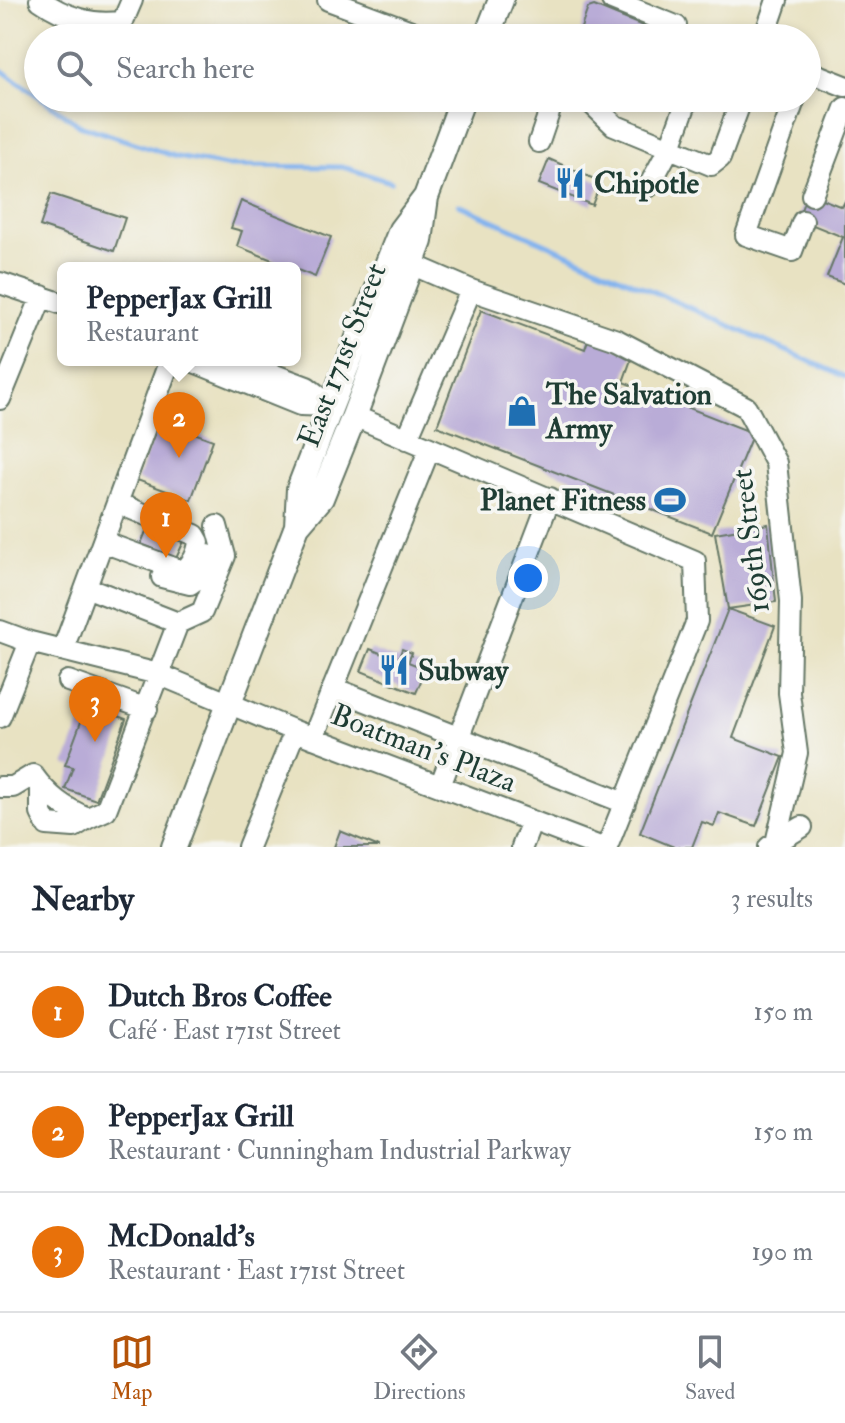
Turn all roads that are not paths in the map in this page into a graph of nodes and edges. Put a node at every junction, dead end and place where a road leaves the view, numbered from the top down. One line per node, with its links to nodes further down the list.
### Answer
1 (40, 0): 8 (street)
2 (132, 0): 9 (street)
3 (328, 0): 7 (street)
4 (501, 0): 11 (main road)
5 (612, 0): 12 (street)
6 (777, 0): 13 (street)
7 (360, 6): 10 (street)
8 (100, 24)
9 (108, 24)
10 (399, 24)
11 (492, 24)
12 (673, 24)
13 (769, 24)
14 (821, 77): 15 (street)
15 (845, 86)
16 (845, 108): 26 (street)
17 (458, 112): 28 (main road, East 171st Street)
18 (549, 112): 23 (street)
19 (601, 112): 24 (street)
20 (683, 112): 24 (street)
21 (736, 112): 24 (street)
22 (790, 112): 27 (street)
23 (539, 142)
24 (670, 147): 25 (street)
25 (649, 186)
26 (812, 195)
27 (803, 221)
28 (400, 263): 30 (street, 169th Street); 37 (main road, East 171st Street); 38 (main road, East 171st Street)
29 (0, 283): 31 (street)
30 (471, 290): 39 (street); 64 (street, 169th Street)
31 (42, 296): 32 (street); 36 (street)
32 (57, 302)
33 (168, 366): 42 (street)
34 (204, 366): 37 (street)
35 (271, 366): 37 (street)
36 (0, 399)
37 (331, 406): 44 (main road, East 171st Street)
38 (354, 416): 39 (street); 44 (main road, East 171st Street)
39 (407, 439): 40 (street)
40 (430, 448): 41 (street); 53 (street)
41 (550, 498): 58 (street); 61 (street)
42 (117, 503): 45 (street); 45 (street)
43 (217, 526): 47 (street)
44 (297, 526): 54 (main road, East 171st Street)
45 (101, 547): 46 (street)
46 (86, 587): 47 (street); 50 (street)
47 (178, 623): 51 (street)
48 (0, 631): 49 (street, Boatman's Plaza)
49 (30, 642): 50 (street, Boatman's Plaza); 56 (street)
50 (63, 649): 51 (street, Boatman's Plaza)
51 (158, 674): 54 (street, Boatman's Plaza); 55 (street)
52 (68, 681): 55 (street)
53 (333, 688): 57 (street); 58 (street)
54 (229, 701): 57 (street, Boatman's Plaza); 65 (main road, East 171st Street)
55 (147, 709): 60 (street)
56 (0, 717)
57 (304, 734): 59 (street, Boatman's Plaza); 66 (street)
58 (458, 737): 59 (street); 61 (street)
59 (440, 786): 62 (street, Boatman's Plaza)
60 (0, 787)
61 (625, 803): 69 (street)
62 (532, 821): 67 (street); 68 (street, Boatman's Plaza)
63 (802, 827): 64 (street)
64 (773, 845)
65 (174, 847)
66 (248, 847)
67 (522, 847)
68 (600, 847)
69 (607, 847)

